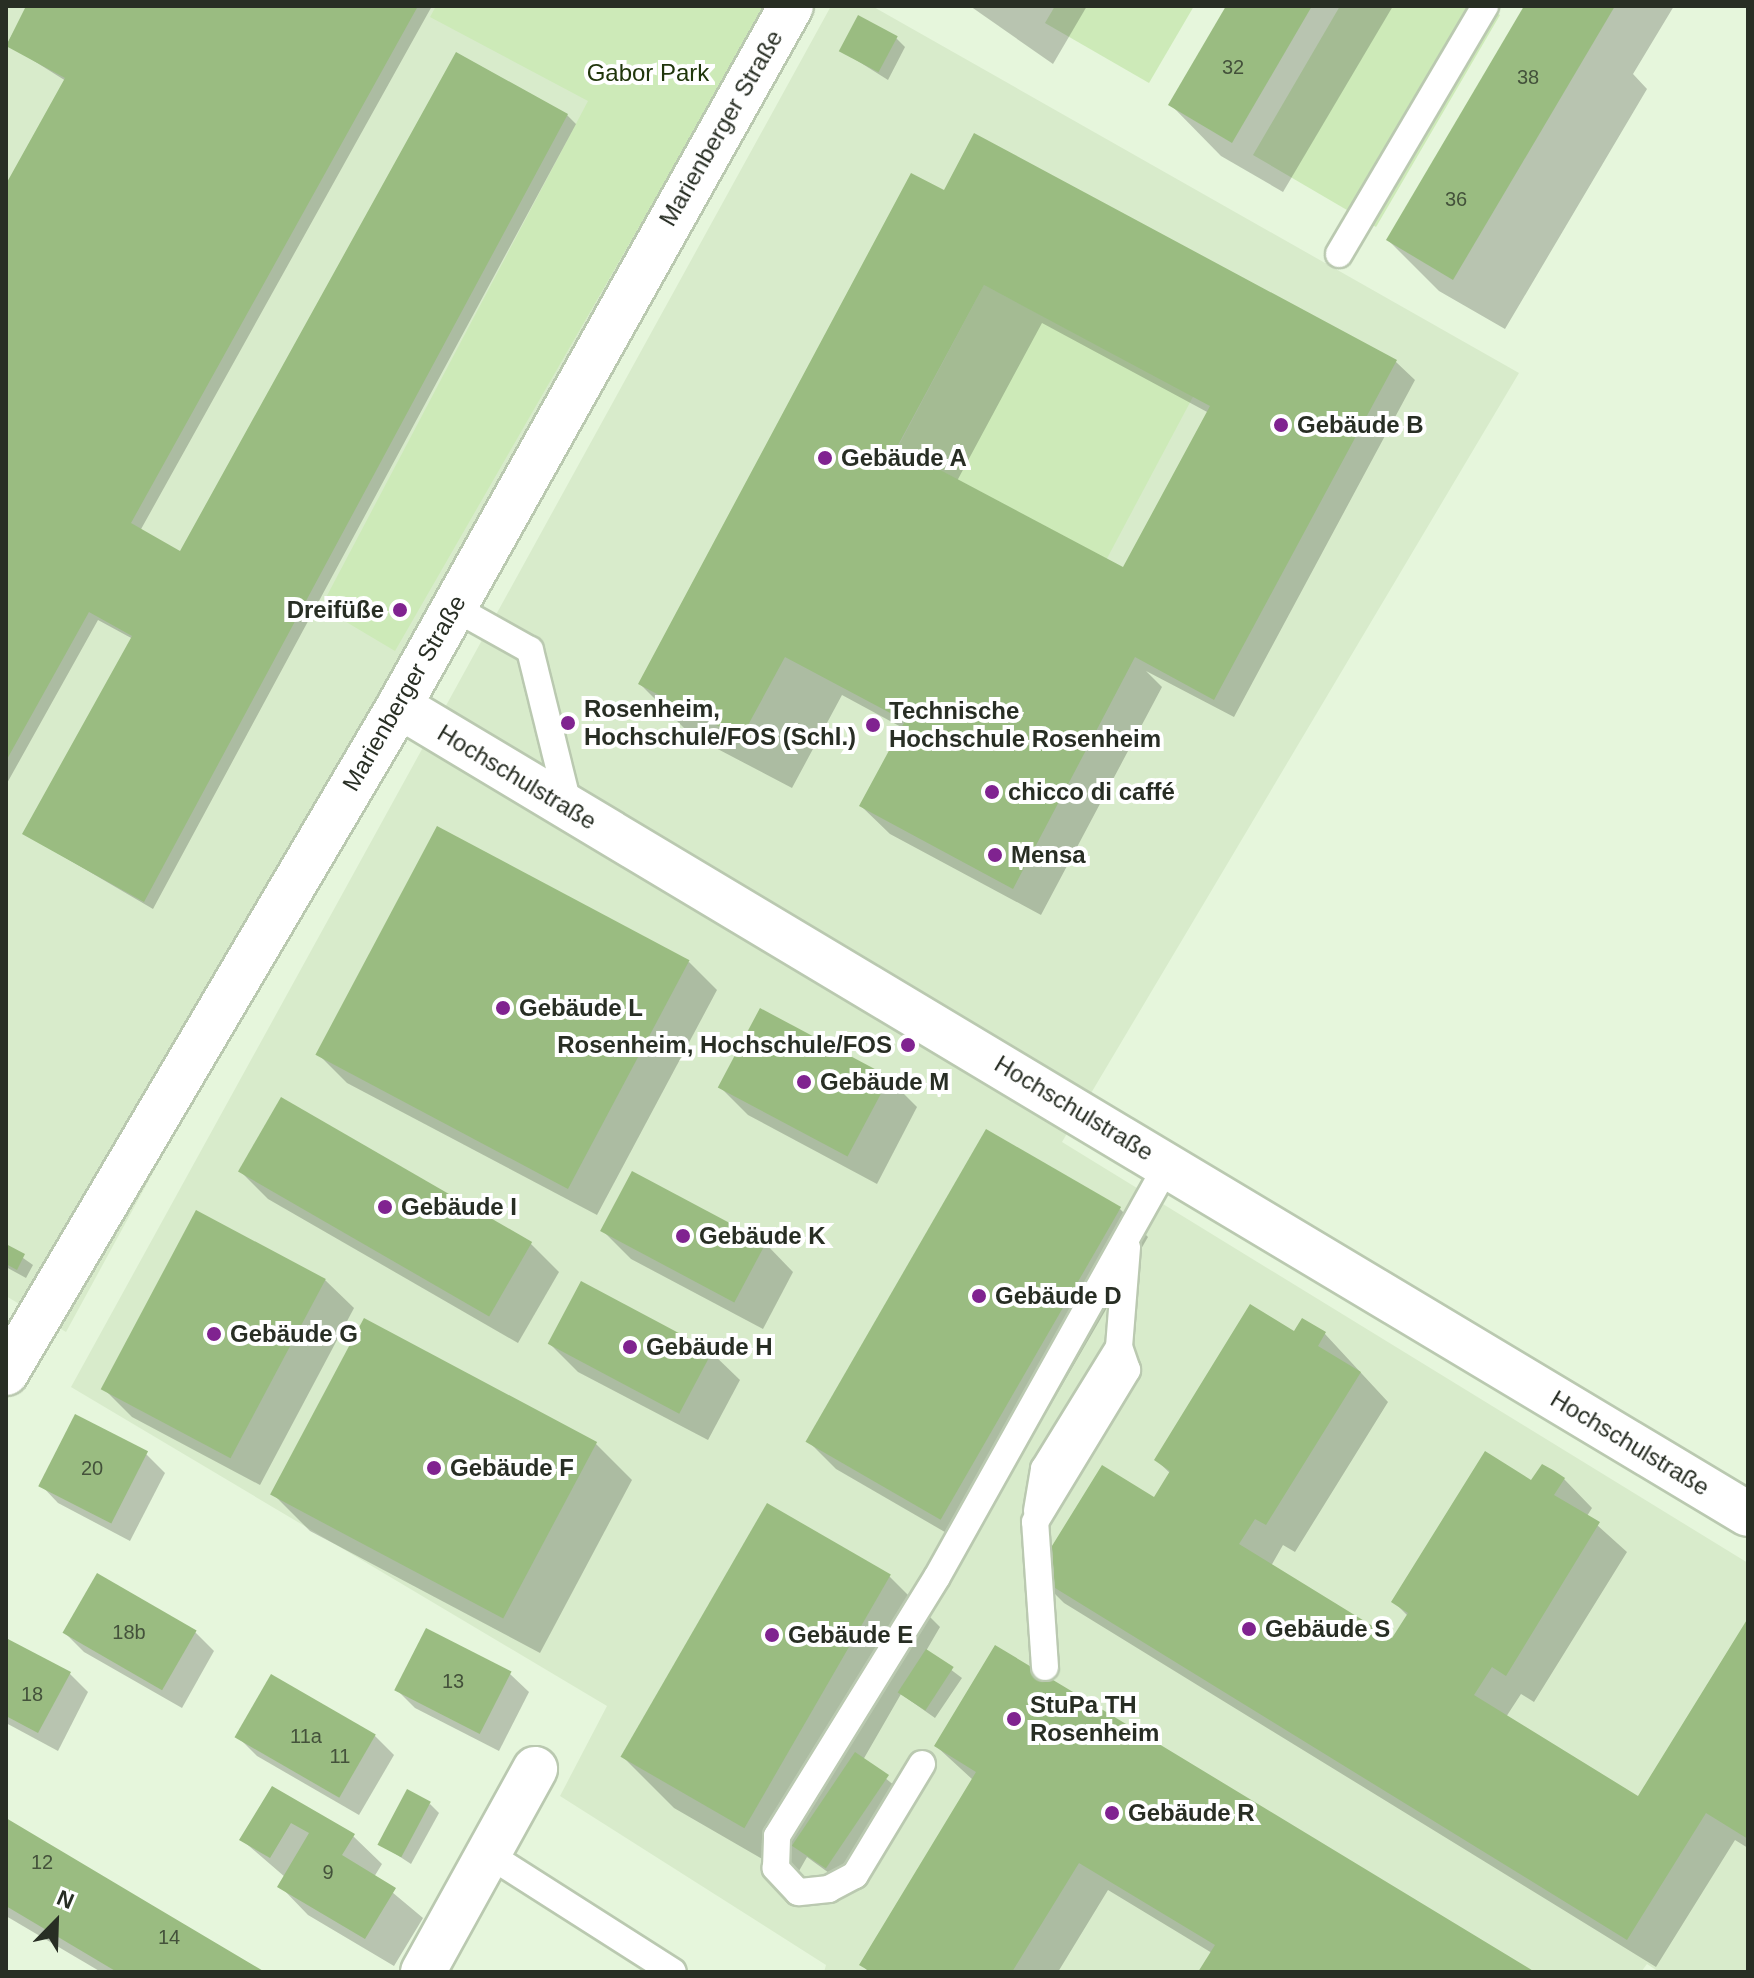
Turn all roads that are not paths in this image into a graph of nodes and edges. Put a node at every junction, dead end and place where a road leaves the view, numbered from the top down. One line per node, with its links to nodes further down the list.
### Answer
1 (791, 6): 4 (street, Marienberger Straße)
2 (1485, 6): 3 (lane)
3 (1339, 254)
4 (453, 607): 5 (street, Marienberger Straße); 6 (lane)
5 (399, 706): 6 (street, Hochschulstraße); 9 (street, Marienberger Straße)
6 (569, 808): 7 (street, Hochschulstraße)
7 (1167, 1165): 8 (lane); 10 (street, Hochschulstraße)
8 (1128, 1236): 11 (lane); 12 (lane)
9 (6, 1373)
10 (1748, 1514)
11 (1045, 1667)
12 (922, 1764)
13 (535, 1769): 14 (street)
14 (488, 1854): 15 (street); 16 (lane)
15 (423, 1972)
16 (673, 1972)

